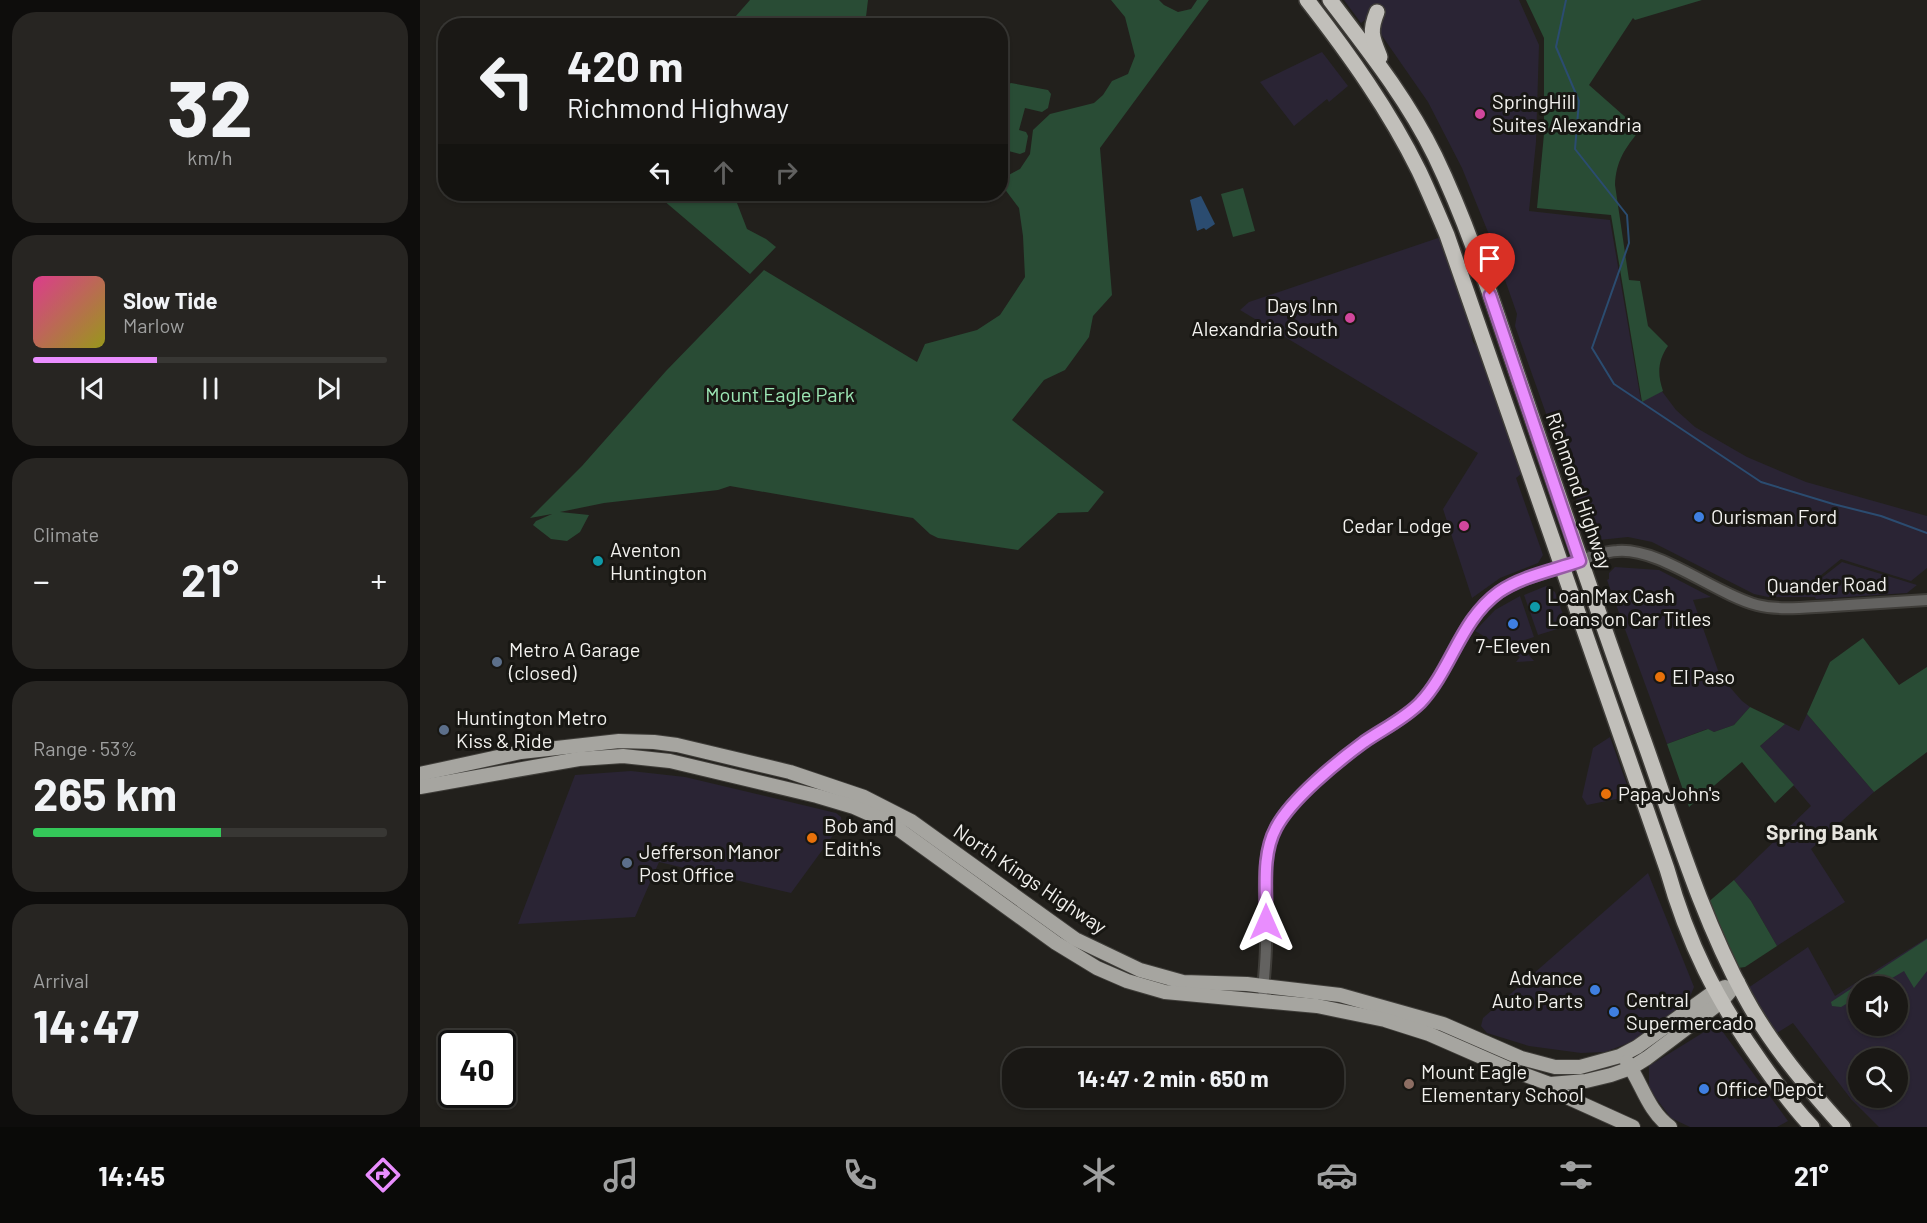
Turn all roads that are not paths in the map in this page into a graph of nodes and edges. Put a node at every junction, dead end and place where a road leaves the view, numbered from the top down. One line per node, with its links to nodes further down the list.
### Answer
1 (1307, 0): 6 (highway, Richmond Highway)
2 (1330, 0): 4 (highway, Richmond Highway)
3 (1377, 12): 4 (highway)
4 (1386, 73): 5 (highway, Richmond Highway)
5 (1580, 561): 6 (street, Quander Road); 7 (street, Quander Road); 12 (highway, Richmond Highway)
6 (1562, 568): 13 (street, Quander Road); 14 (highway, Richmond Highway)
7 (1927, 600)
8 (672, 744): 9 (main road); 10 (main road, North Kings Highway); 13 (main road, North Kings Highway)
9 (672, 761): 11 (main road, North Kings Highway); 15 (main road, North Kings Highway)
10 (420, 774)
11 (420, 787)
12 (1738, 982): 14 (main road, North Kings Highway); 22 (highway, Richmond Highway)
13 (1263, 986): 15 (street, Quander Road); 16 (main road, North Kings Highway)
14 (1718, 997): 16 (main road, North Kings Highway); 17 (main road, North Kings Highway); 21 (highway, Richmond Highway)
15 (1262, 1000): 18 (main road, North Kings Highway)
16 (1620, 1056): 17 (main road)
17 (1631, 1068): 18 (main road, North Kings Highway); 20 (main road)
18 (1550, 1084): 19 (main road, North Kings Highway)
19 (1633, 1127)
20 (1670, 1127)
21 (1812, 1127)
22 (1843, 1127)

